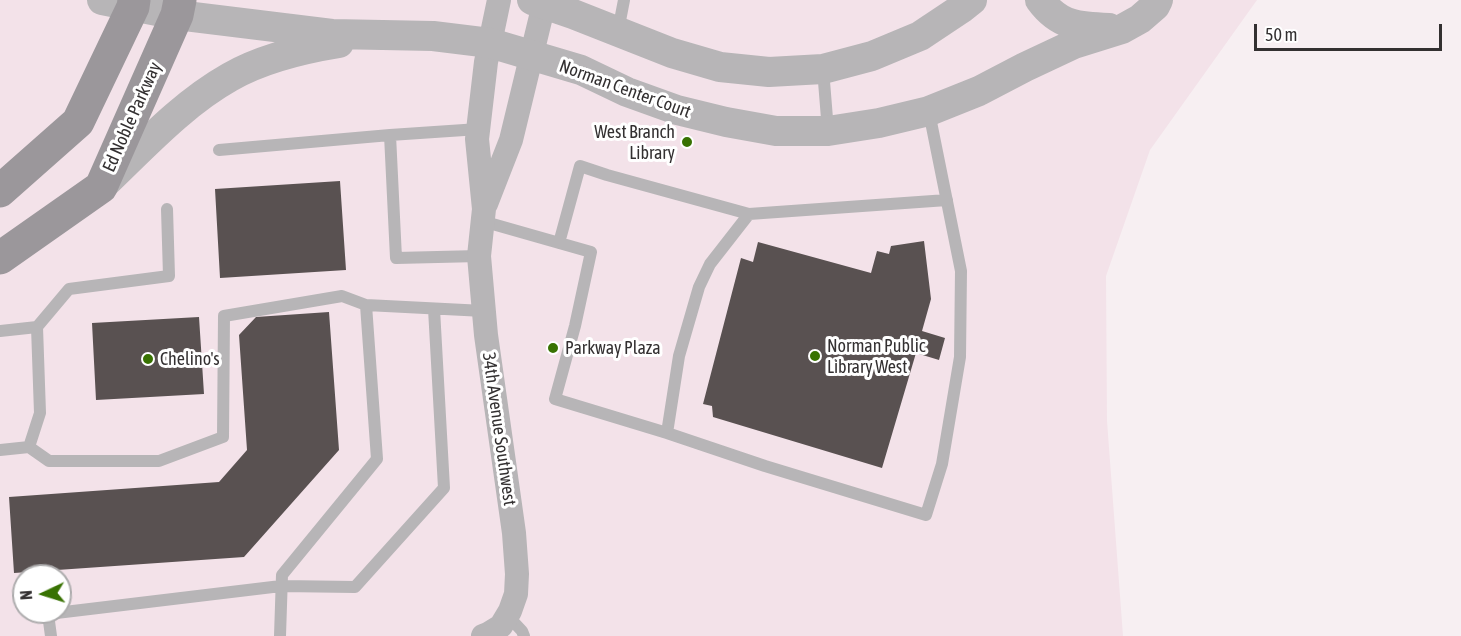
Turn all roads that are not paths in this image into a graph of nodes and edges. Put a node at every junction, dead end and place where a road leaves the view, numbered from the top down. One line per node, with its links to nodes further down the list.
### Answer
1 (499, 0): 12 (street, 34th Avenue Southwest)
2 (624, 0): 10 (lane)
3 (972, 0): 14 (street)
4 (1040, 0): 9 (street)
5 (1158, 0): 9 (street, Norman Center Court)
6 (123, 2): 8 (street, Norman Center Court); 21 (main road)
7 (538, 2): 10 (street); 13 (street, 34th Avenue Southwest)
8 (179, 7): 11 (street, Norman Center Court); 20 (main road, Ed Noble Parkway)
9 (1122, 29): 15 (street, Norman Center Court)
10 (618, 31): 14 (street)
11 (382, 35): 12 (street, Norman Center Court); 20 (street)
12 (490, 43): 13 (street, Norman Center Court); 16 (street, 34th Avenue Southwest)
13 (531, 56): 17 (street, Norman Center Court); 25 (street, 34th Avenue Southwest)
14 (824, 69): 17 (lane)
15 (929, 111): 17 (street, Norman Center Court); 22 (lane)
16 (479, 129): 18 (lane); 25 (street, 34th Avenue Southwest)
17 (828, 131)
18 (390, 135): 19 (lane); 27 (lane)
19 (219, 150)
20 (101, 187): 28 (main road, Ed Noble Parkway)
21 (0, 191)
22 (946, 200): 24 (lane); 34 (lane)
23 (167, 209): 32 (lane)
24 (749, 214): 26 (lane); 34 (lane)
25 (483, 215): 26 (lane); 27 (street, 34th Avenue Southwest)
26 (559, 243): 34 (lane)
27 (479, 256): 31 (street, 34th Avenue Southwest)
28 (0, 258)
29 (366, 305): 30 (lane); 35 (lane); 37 (lane)
30 (434, 309): 31 (lane); 37 (lane)
31 (484, 311): 38 (street, 34th Avenue Southwest)
32 (37, 327): 33 (lane); 35 (lane)
33 (0, 331)
34 (667, 433)
35 (29, 447): 36 (lane)
36 (0, 450)
37 (281, 586): 39 (lane); 40 (lane)
38 (507, 615): 41 (street, 34th Avenue Southwest); 42 (lane)
39 (51, 636)
40 (280, 636)
41 (483, 636)
42 (524, 636)

